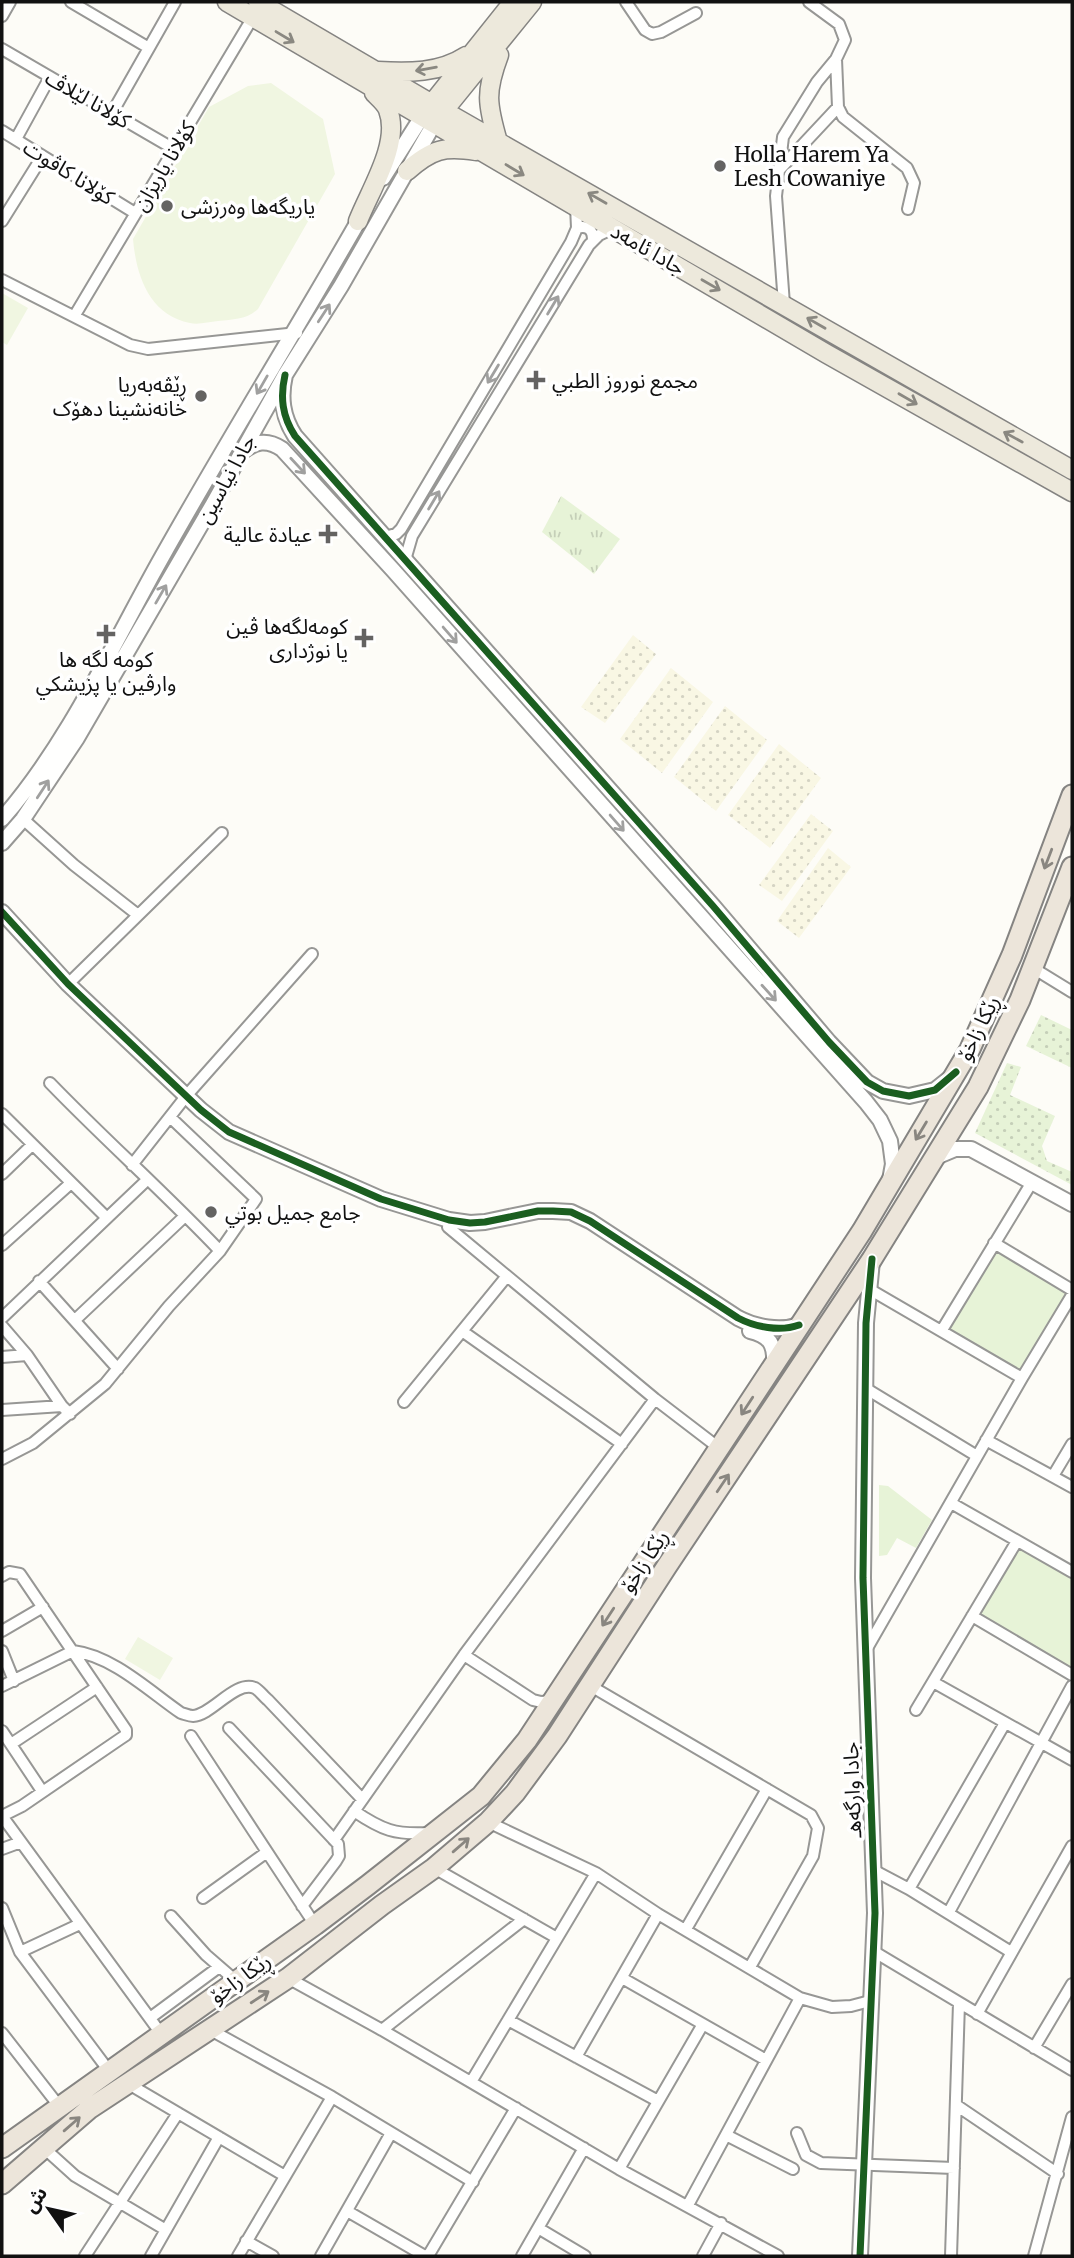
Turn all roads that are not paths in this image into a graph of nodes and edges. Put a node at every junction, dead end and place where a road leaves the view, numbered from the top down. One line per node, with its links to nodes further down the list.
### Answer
1 (10, 2): 11 (street)
2 (71, 2): 13 (street)
3 (175, 2): 13 (street)
4 (227, 2): 9 (main road)
5 (513, 2): 15 (main road)
6 (532, 2): 12 (main road)
7 (626, 2): 10 (street)
8 (809, 2): 16 (street)
9 (256, 10): 18 (main road, جادا ئامەد); 25 (street, کۆلانا یاریزان)
10 (696, 13)
11 (2, 16)
12 (506, 36): 21 (main road); 24 (main road)
13 (149, 48): 20 (street)
14 (2, 49): 17 (street, کۆلانا لێلاڤ)
15 (475, 50): 18 (main road, one-way to 18); 21 (main road)
16 (836, 59): 19 (street); 27 (street)
17 (50, 77): 20 (street, کۆلانا لێلاڤ); 23 (street)
18 (371, 78): 21 (main road, جادا ئامەد); 33 (main road)
19 (838, 107): 27 (street); 30 (street)
20 (112, 113): 25 (street, کۆلانا لێلاڤ)
21 (433, 113): 24 (main road, جادا ئامەد); 28 (street, جادا نیاسین); 33 (street, جادا نیاسین)
22 (2, 131): 23 (street, کۆلانا کاڤوت)
23 (16, 139): 26 (street, کۆلانا کاڤوت)
24 (492, 147): 28 (main road); 29 (main road, جادا ئامەد, one-way to 29); 38 (main road, جادا ئامەد, one-way to 24)
25 (174, 149): 31 (street, کۆلانا یاریزان)
26 (43, 157): 31 (street, کۆلانا کاڤوت); 32 (street)
27 (780, 169): 38 (street)
28 (407, 171): 41 (street, جادا نیاسین, one-way to 28)
29 (576, 206): 34 (street); 35 (main road, جادا ئامەد)
30 (908, 209)
31 (135, 213): 39 (street, کۆلانا یاریزان)
32 (2, 221)
33 (358, 221): 40 (street, جادا نیاسین)
34 (577, 228): 36 (street); 48 (street, one-way to 48)
35 (614, 228): 36 (street); 47 (main road, جادا ئامەد, one-way to 47)
36 (593, 240): 49 (street, one-way to 36)
37 (2, 280): 39 (street)
38 (784, 304): 46 (main road, جادا ئامەد, one-way to 38)
39 (75, 315): 40 (street)
40 (293, 333): 41 (street); 58 (street, جادا نیاسین, one-way to 58)
41 (309, 337): 42 (street, جادا نیاسین)
42 (285, 375): 43 (street); 45 (street, جادا نیاسین)
43 (290, 430): 44 (street); 50 (street)
44 (276, 445): 45 (street); 52 (street, one-way to 52)
45 (242, 452): 59 (street, جادا نیاسین, one-way to 45)
46 (1072, 470)
47 (1072, 492)
48 (401, 529): 49 (street); 50 (street)
49 (412, 536): 51 (street)
50 (384, 537): 51 (street)
51 (405, 561): 52 (street)
52 (433, 604): 53 (street); 54 (street, one-way to 54)
53 (550, 723): 54 (street); 55 (street)
54 (538, 734): 57 (street)
55 (606, 785): 57 (street); 63 (street)
56 (1072, 795): 73 (highway, ڕێکا زاخۆ, one-way to 73)
57 (594, 797): 66 (street, one-way to 66)
58 (2, 819)
59 (23, 819): 61 (street, جادا نیاسین); 65 (street)
60 (222, 833): 65 (street)
61 (2, 843)
62 (1072, 867): 69 (highway, ڕێکا زاخۆ)
63 (716, 910): 66 (street); 72 (street)
64 (2, 912): 70 (street)
65 (138, 915): 70 (street)
66 (702, 919): 72 (street, one-way to 72)
67 (2, 922): 75 (street)
68 (312, 954): 75 (street)
69 (1033, 968): 71 (street); 76 (highway, ڕێکا زاخۆ)
70 (68, 984): 75 (street)
71 (1072, 992)
72 (824, 1044): 73 (street); 87 (street)
73 (956, 1072): 87 (highway, ڕێکا زاخۆ, one-way to 87)
74 (50, 1083): 82 (street)
75 (185, 1097): 78 (street); 91 (street); 107 (street)
76 (965, 1110): 80 (street); 81 (highway, ڕێکا زاخۆ)
77 (2, 1114): 79 (street)
78 (170, 1116): 82 (street); 94 (street)
79 (32, 1145): 83 (street); 85 (street)
80 (971, 1149): 81 (street); 86 (street)
81 (934, 1159): 95 (highway, ڕێکا زاخۆ)
82 (132, 1165): 84 (street)
83 (2, 1174)
84 (148, 1179): 89 (street); 90 (street)
85 (71, 1182): 90 (street); 93 (street)
86 (1032, 1182): 88 (street); 92 (street)
87 (888, 1186): 105 (highway, ڕێکا زاخۆ)
88 (1072, 1204)
89 (186, 1216): 94 (street); 103 (street)
90 (107, 1218): 97 (street)
91 (447, 1227): 96 (street); 110 (street)
92 (994, 1243): 99 (street); 109 (street)
93 (2, 1245)
94 (220, 1251): 114 (street)
95 (872, 1259): 98 (street, جادا وارگه‌هـ); 101 (highway, ڕێکا زاخۆ)
96 (507, 1276): 108 (street); 117 (street)
97 (40, 1281): 102 (street); 103 (street)
98 (869, 1289): 104 (street, جادا وارگه‌هـ); 109 (street)
99 (1072, 1290)
100 (1072, 1295): 115 (street)
101 (835, 1313): 104 (street); 131 (highway, ڕێکا زاخۆ, one-way to 101)
102 (2, 1318)
103 (75, 1320): 114 (street)
104 (866, 1323): 116 (street, جادا وارگه‌هـ)
105 (799, 1325): 107 (street); 113 (highway, ڕێکا زاخۆ)
106 (2, 1326): 111 (street)
107 (777, 1328): 110 (street)
108 (462, 1331): 118 (street); 122 (street)
109 (942, 1331): 115 (street)
110 (770, 1343): 113 (street)
111 (27, 1355): 112 (street); 120 (street)
112 (2, 1357)
113 (774, 1364): 124 (highway, ڕێکا زاخۆ, one-way to 124)
114 (118, 1369): 120 (street)
115 (1022, 1378): 121 (street)
116 (865, 1388): 125 (street); 142 (street, جادا وارگه‌هـ)
117 (655, 1399): 122 (street); 124 (street)
118 (404, 1402)
119 (2, 1410): 120 (street)
120 (66, 1410): 126 (street)
121 (986, 1440): 125 (street); 127 (street)
122 (622, 1444): 143 (street)
123 (1072, 1444): 127 (street)
124 (719, 1448): 129 (highway, ڕێکا زاخۆ)
125 (977, 1456): 130 (street)
126 (2, 1459)
127 (1054, 1476): 128 (street)
128 (1072, 1487)
129 (684, 1502): 131 (highway); 132 (highway, ڕێکا زاخۆ)
130 (951, 1503): 133 (street); 142 (street)
131 (702, 1513): 134 (highway, ڕێکا زاخۆ)
132 (664, 1531): 134 (highway); 152 (highway, ڕێکا زاخۆ, one-way to 152)
133 (1017, 1541): 135 (street); 138 (street)
134 (683, 1542): 147 (highway, ڕێکا زاخۆ)
135 (1072, 1572)
136 (2, 1576): 137 (street)
137 (43, 1607): 139 (street); 141 (street)
138 (972, 1616): 144 (street); 146 (street)
139 (2, 1631)
140 (2, 1651): 145 (street)
141 (73, 1651): 145 (street); 149 (street); 164 (street)
142 (865, 1653): 175 (street, جادا وارگه‌هـ)
143 (464, 1655): 151 (street); 164 (street)
144 (1072, 1675)
145 (13, 1681): 148 (street)
146 (933, 1682): 153 (street); 155 (street)
147 (589, 1685): 162 (street); 167 (highway, ڕێکا زاخۆ)
148 (2, 1686)
149 (97, 1686): 160 (street); 163 (street)
150 (1072, 1686): 159 (street)
151 (533, 1700): 152 (street); 154 (street)
152 (554, 1700): 154 (highway, ڕێکا زاخۆ)
153 (916, 1710)
154 (541, 1719): 168 (highway, ڕێکا زاخۆ)
155 (1005, 1723): 159 (street); 177 (street)
156 (229, 1728): 169 (street)
157 (2, 1731): 160 (street)
158 (191, 1737): 172 (street)
159 (1041, 1743): 161 (street); 181 (street)
160 (11, 1744): 163 (street)
161 (1072, 1760)
162 (767, 1789): 187 (street); 193 (street)
163 (43, 1791): 166 (street)
164 (362, 1799): 165 (street)
165 (354, 1811): 168 (street); 169 (street)
166 (2, 1816): 170 (street)
167 (488, 1822): 174 (highway, ڕێکا زاخۆ, one-way to 167); 176 (street)
168 (434, 1833): 186 (highway, ڕێکا زاخۆ)
169 (334, 1840): 179 (street)
170 (21, 1842): 171 (street); 185 (street)
171 (2, 1849)
172 (267, 1852): 178 (street); 179 (street)
173 (1071, 1853): 191 (street)
174 (434, 1868): 184 (street); 195 (highway, ڕێکا زاخۆ)
175 (873, 1870): 177 (street); 189 (street, جادا وارگه‌هـ)
176 (596, 1873): 182 (street); 188 (street)
177 (909, 1889): 181 (street)
178 (203, 1898)
179 (302, 1906): 186 (street)
180 (2, 1908): 190 (street)
181 (949, 1912): 191 (street)
182 (658, 1914): 187 (street); 194 (street)
183 (171, 1916): 192 (street)
184 (524, 1919): 188 (street); 206 (street)
185 (80, 1924): 190 (street); 202 (street)
186 (315, 1925): 196 (highway, ڕێکا زاخۆ)
187 (686, 1929): 193 (street)
188 (557, 1938): 203 (street)
189 (873, 1951): 199 (street, جادا وارگه‌هـ); 200 (street)
190 (20, 1952): 213 (street)
191 (1011, 1952): 201 (street)
192 (219, 1967): 196 (street); 202 (street)
193 (750, 1967): 198 (street)
194 (622, 1978): 204 (street); 210 (street)
195 (288, 1979): 205 (highway, ڕێکا زاخۆ, one-way to 195); 206 (street)
196 (236, 1980): 208 (highway, ڕێکا زاخۆ)
197 (1072, 1984): 209 (street)
198 (800, 1998): 199 (street); 211 (street)
199 (870, 2001): 230 (street, جادا وارگه‌هـ)
200 (959, 2003): 201 (street); 218 (street)
201 (977, 2014): 209 (street)
202 (150, 2018): 208 (street)
203 (508, 2020): 210 (street); 214 (street)
204 (703, 2024): 211 (street); 217 (street)
205 (209, 2029): 215 (highway, ڕێکا زاخۆ); 216 (street)
206 (382, 2030): 214 (street)
207 (2, 2033): 219 (street)
208 (162, 2035): 213 (highway, ڕێکا زاخۆ)
209 (1034, 2048): 212 (street)
210 (576, 2057): 217 (street)
211 (766, 2060): 225 (street)
212 (1072, 2070)
213 (109, 2071): 219 (highway, ڕێکا زاخۆ)
214 (471, 2082): 220 (street)
215 (127, 2083): 221 (street); 228 (highway, ڕێکا زاخۆ, one-way to 215)
216 (332, 2097): 223 (street); 235 (street)
217 (658, 2101): 232 (street)
218 (956, 2105): 231 (street); 234 (street)
219 (59, 2106): 227 (highway, ڕێکا زاخۆ)
220 (516, 2108): 229 (street); 236 (street)
221 (178, 2113): 226 (street); 238 (street)
222 (1072, 2118): 234 (street)
223 (391, 2133): 236 (street); 240 (street)
224 (797, 2133): 230 (street)
225 (726, 2135): 233 (street); 239 (street)
226 (219, 2137): 235 (street); 243 (street)
227 (2, 2148)
228 (44, 2148): 237 (highway, ڕێکا زاخۆ); 238 (street)
229 (584, 2148): 232 (street); 242 (street)
230 (863, 2164): 231 (street); 255 (street, جادا وارگه‌هـ)
231 (954, 2168): 256 (street)
232 (619, 2169): 239 (street)
233 (793, 2169)
234 (1058, 2174): 257 (street)
235 (285, 2176): 244 (street)
236 (473, 2182): 250 (street)
237 (2, 2184)
238 (118, 2203): 243 (street); 245 (street)
239 (688, 2205): 241 (street)
240 (347, 2211): 249 (street); 250 (street)
241 (720, 2223): 253 (street); 254 (street)
242 (538, 2228): 251 (street); 252 (street)
243 (166, 2230): 246 (street)
244 (246, 2241): 247 (street); 248 (street)
245 (85, 2256)
246 (151, 2256)
247 (238, 2256)
248 (273, 2256)
249 (321, 2256)
250 (427, 2256)
251 (522, 2256)
252 (585, 2256)
253 (703, 2256)
254 (778, 2256)
255 (860, 2256)
256 (951, 2256)
257 (1034, 2256)

